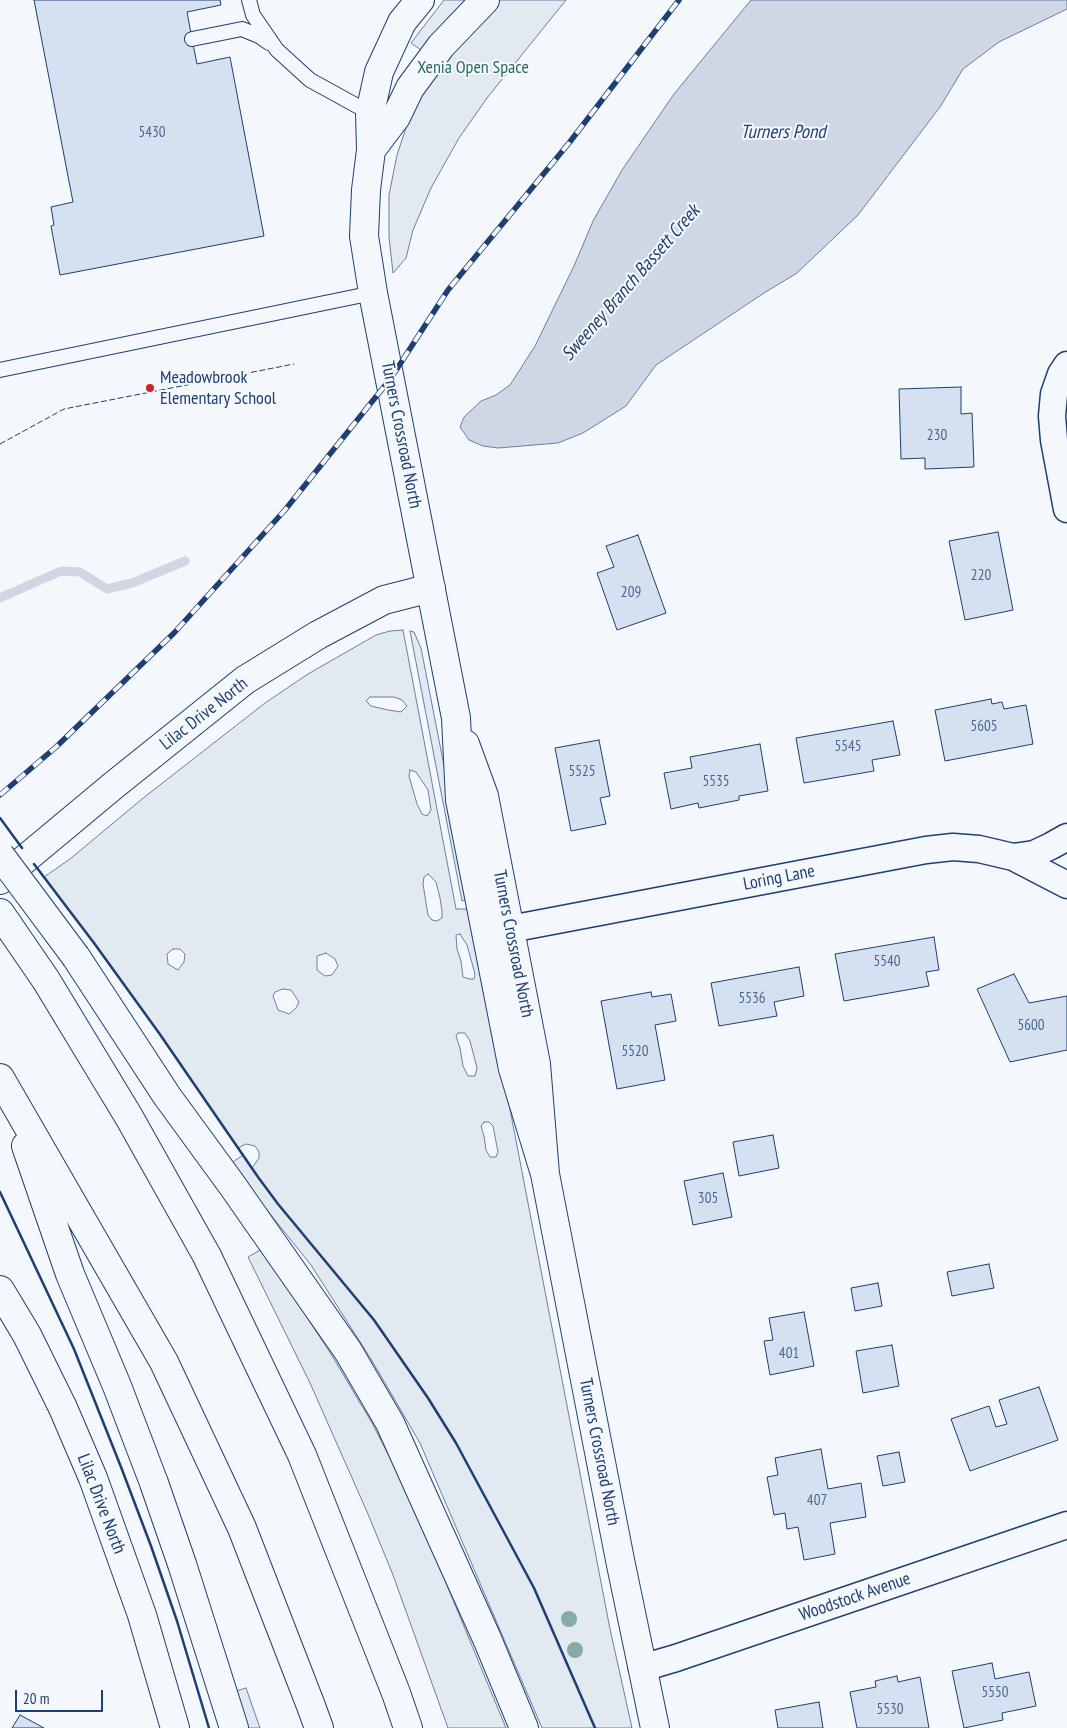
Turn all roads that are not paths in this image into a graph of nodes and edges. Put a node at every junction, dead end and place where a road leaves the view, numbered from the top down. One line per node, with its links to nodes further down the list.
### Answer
1 (249, 0): 4 (lane)
2 (420, 0): 8 (main road, Turners Crossroad North)
3 (485, 0): 9 (main road, Turners Crossroad North)
4 (253, 15): 5 (lane); 7 (lane)
5 (242, 29): 6 (lane); 7 (lane)
6 (192, 39)
7 (277, 50): 8 (lane)
8 (370, 113): 9 (main road, Turners Crossroad North)
9 (372, 150): 10 (main road, Turners Crossroad North)
10 (373, 292): 12 (lane); 14 (main road, Turners Crossroad North)
11 (1067, 365): 13 (street)
12 (0, 370)
13 (1067, 509)
14 (431, 588): 18 (main road, Lilac Drive North); 21 (main road, Turners Crossroad North)
15 (1067, 836): 17 (street)
16 (0, 855): 30 (main road, bridge)
17 (1013, 857): 19 (street, Loring Lane); 21 (street, Loring Lane)
18 (0, 880)
19 (1067, 885)
20 (0, 913): 29 (main road)
21 (498, 932): 25 (main road, Turners Crossroad North)
22 (2, 1081): 27 (main road); 28 (main road)
23 (0, 1290): 26 (main road, Lilac Drive North)
24 (1067, 1525): 25 (street, Woodstock Avenue)
25 (642, 1668): 31 (main road, Turners Crossroad North)
26 (175, 1728)
27 (234, 1728)
28 (319, 1728)
29 (408, 1728)
30 (524, 1728)
31 (656, 1728)

